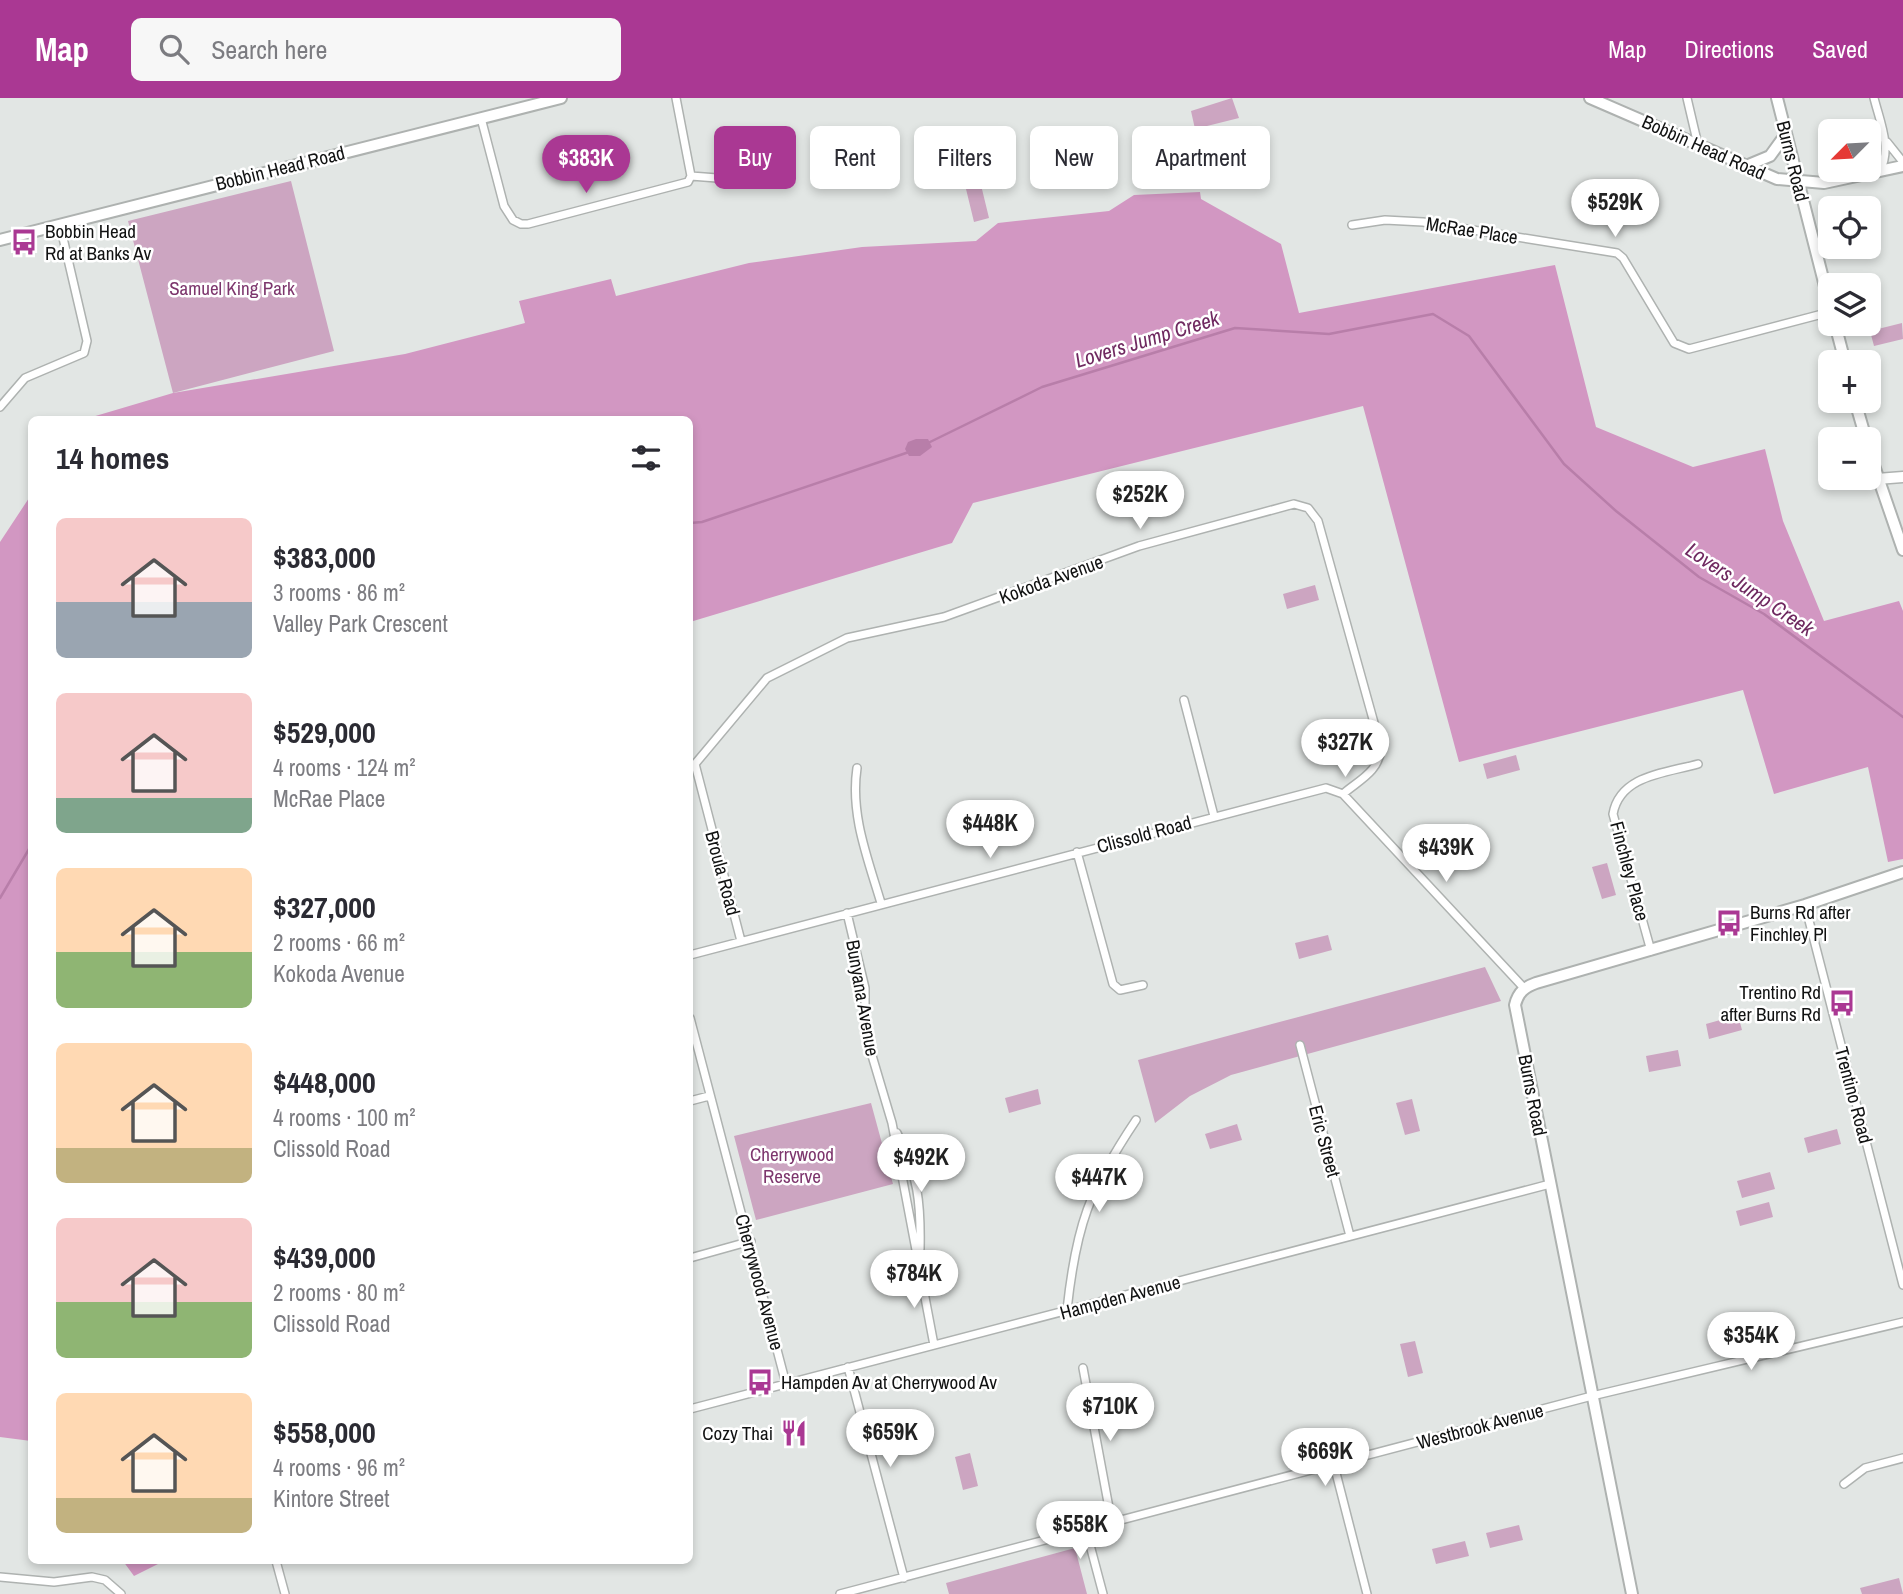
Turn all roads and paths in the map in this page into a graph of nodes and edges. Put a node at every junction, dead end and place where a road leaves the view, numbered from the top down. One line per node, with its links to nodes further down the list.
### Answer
1 (561, 98): 7 (main road, Bobbin Head Road)
2 (676, 98): 15 (street)
3 (1590, 98): 10 (main road, Bobbin Head Road)
4 (1687, 98): 10 (street)
5 (1777, 98): 8 (main road, Burns Road)
6 (1874, 98): 9 (street)
7 (481, 118): 15 (street); 19 (main road, Bobbin Head Road)
8 (1786, 134): 12 (main road); 17 (main road, Burns Road)
9 (1885, 139): 11 (street); 13 (street)
10 (1698, 145): 12 (main road, Bobbin Head Road)
11 (1903, 164): 14 (main road, Bobbin Head Road)
12 (1746, 166): 17 (main road, Bobbin Head Road)
13 (1881, 167)
14 (1881, 171)
15 (691, 176): 16 (street)
16 (714, 178)
17 (1798, 182): 18 (main road, Bobbin Head Road); 22 (main road, Burns Road)
18 (1829, 182)
19 (60, 225): 21 (main road, Bobbin Head Road); 24 (street)
20 (1352, 225): 23 (street, McRae Place)
21 (0, 240)
22 (1821, 273)
23 (1818, 315)
24 (0, 407)
25 (1903, 477): 26 (street)
26 (1881, 480)
27 (1881, 490): 28 (main road)
28 (1903, 550)
29 (1184, 700): 34 (street)
30 (695, 764): 33 (street, Kokoda Avenue); 40 (street, Broula Road)
31 (1698, 764): 41 (street, Finchley Place)
32 (857, 768): 37 (street)
33 (1343, 794): 34 (street, Clissold Road); 44 (street)
34 (1214, 816): 35 (street, Clissold Road)
35 (1077, 852): 37 (street, Clissold Road); 43 (street)
36 (1903, 872): 38 (main road)
37 (881, 903): 39 (street, Clissold Road)
38 (1805, 905): 41 (main road); 56 (street, Trentino Road)
39 (847, 913): 40 (street, Clissold Road); 50 (street, Bunyana Avenue)
40 (741, 941): 42 (street, Clissold Road)
41 (1651, 951): 44 (main road)
42 (693, 954)
43 (1143, 985)
44 (1524, 988): 51 (main road, Burns Road)
45 (693, 1030): 47 (street, Cherrywood Avenue)
46 (1300, 1045): 52 (street, Eric Street)
47 (709, 1096): 48 (street); 53 (street, Cherrywood Avenue)
48 (693, 1100)
49 (1136, 1119): 57 (street)
50 (892, 1123): 55 (street, Bunyana Avenue); 55 (street, Bunyana Avenue)
51 (1550, 1184): 52 (street, Hampden Avenue); 63 (main road, Burns Road)
52 (1350, 1237): 57 (street, Hampden Avenue)
53 (751, 1241): 54 (street); 62 (street, Cherrywood Avenue)
54 (693, 1257)
55 (920, 1270): 59 (street, Bunyana Avenue)
56 (1903, 1285)
57 (1067, 1310): 59 (street, Hampden Avenue)
58 (1903, 1322): 63 (street, Westbrook Avenue)
59 (934, 1345): 60 (street, Hampden Avenue)
60 (848, 1367): 62 (street, Hampden Avenue); 72 (street)
61 (1083, 1368): 68 (street)
62 (786, 1384): 64 (street, Hampden Avenue)
63 (1592, 1396): 66 (street, Westbrook Avenue); 79 (main road, Burns Road)
64 (693, 1408)
65 (1903, 1458): 67 (street)
66 (1334, 1465): 68 (street, Westbrook Avenue); 78 (street)
67 (1844, 1484)
68 (1112, 1524): 69 (street, Westbrook Avenue)
69 (1086, 1530): 72 (street, Westbrook Avenue); 77 (street)
70 (277, 1564): 75 (street)
71 (0, 1577): 74 (street)
72 (904, 1578): 73 (street, Westbrook Avenue)
73 (871, 1590): 76 (street, Westbrook Avenue)
74 (121, 1594)
75 (285, 1594)
76 (840, 1594)
77 (1103, 1594)
78 (1367, 1594)
79 (1632, 1594)

